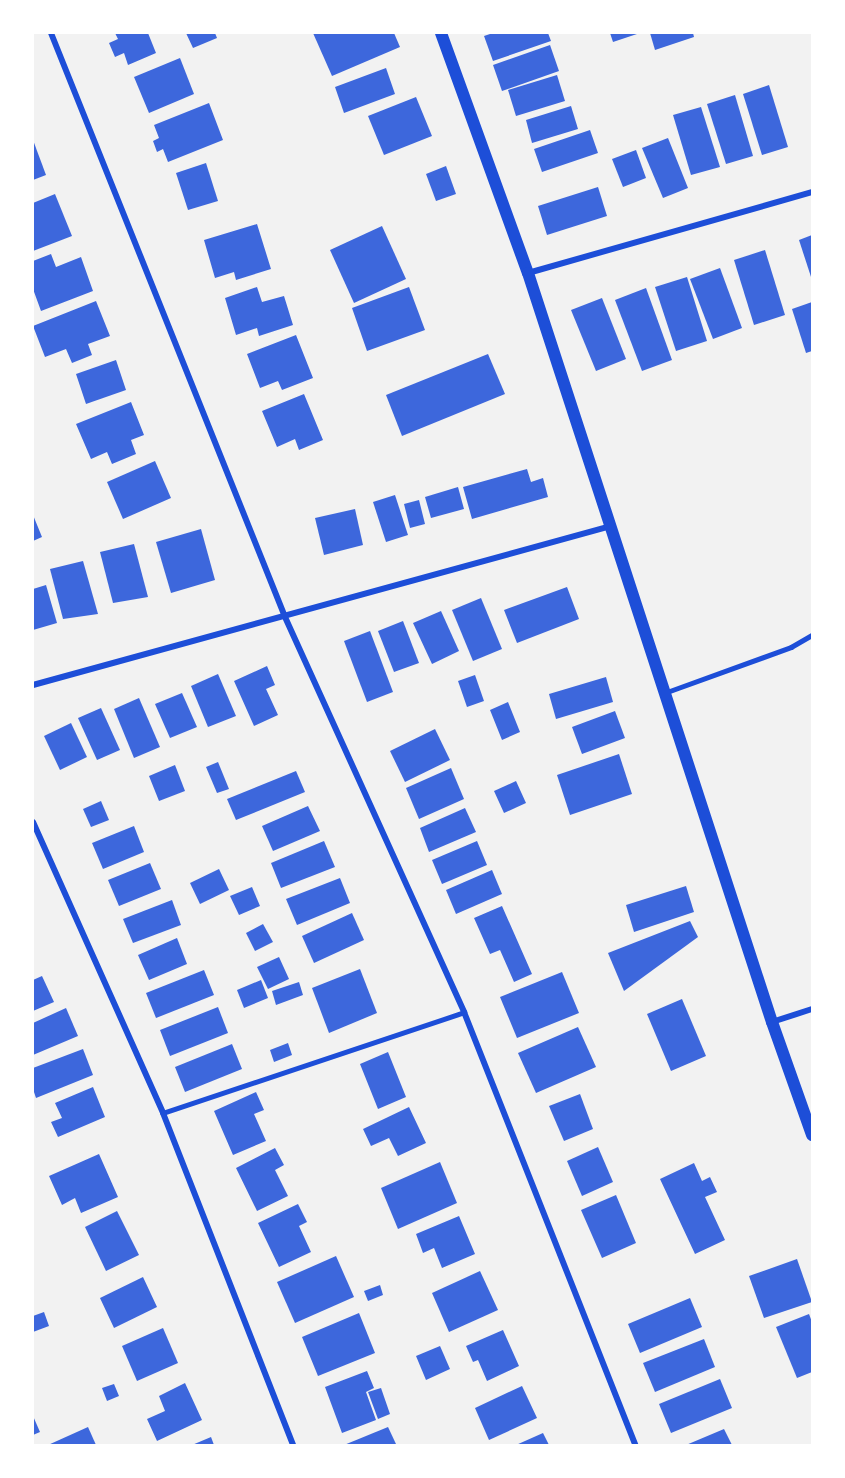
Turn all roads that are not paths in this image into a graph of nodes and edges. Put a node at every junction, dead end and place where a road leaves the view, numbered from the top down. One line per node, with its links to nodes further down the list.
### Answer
1 (51, 33): 6 (street)
2 (441, 33): 4 (main road)
3 (812, 192): 4 (street)
4 (528, 273): 5 (main road)
5 (612, 526): 6 (street); 9 (main road)
6 (285, 617): 8 (street); 12 (street)
7 (812, 634): 9 (lane)
8 (33, 685)
9 (664, 693): 13 (main road)
10 (33, 822): 14 (street)
11 (812, 1009): 13 (street)
12 (464, 1012): 14 (lane); 17 (street)
13 (772, 1022): 15 (main road)
14 (163, 1113): 16 (street)
15 (812, 1135)
16 (293, 1445)
17 (635, 1445)

